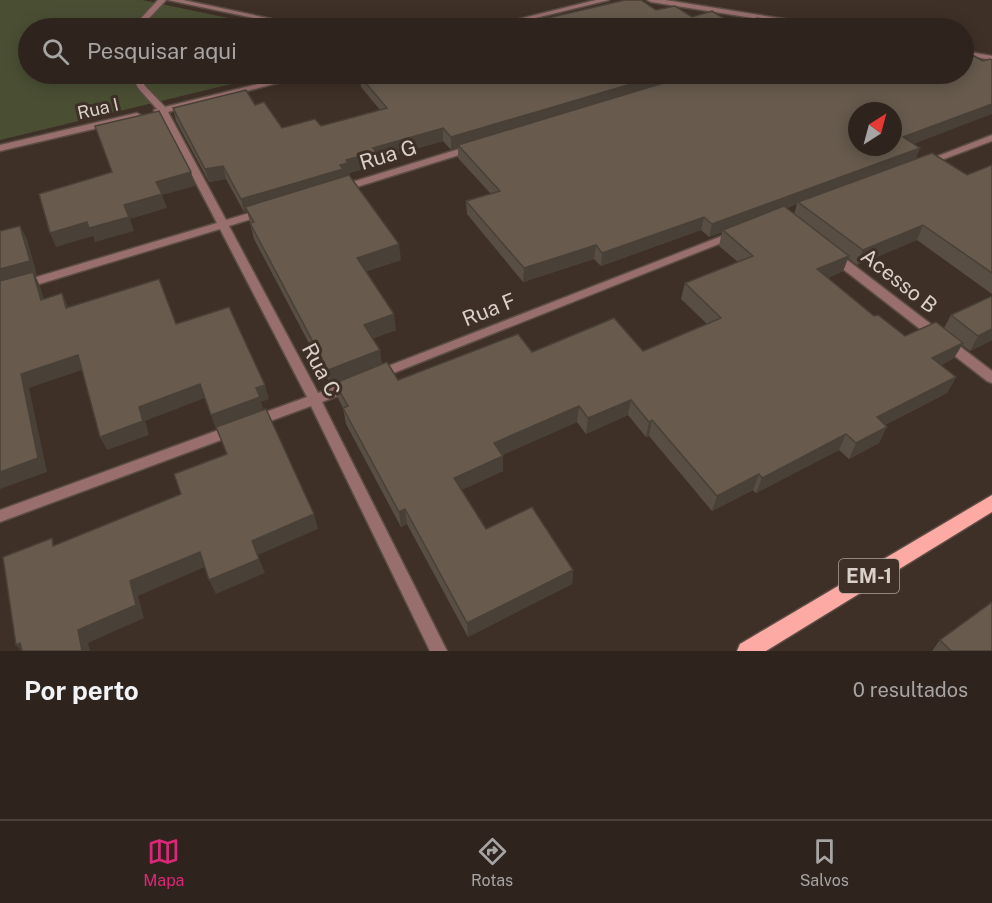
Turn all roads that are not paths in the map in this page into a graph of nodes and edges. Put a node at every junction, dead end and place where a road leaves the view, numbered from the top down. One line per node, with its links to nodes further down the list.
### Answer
1 (162, 0): 5 (street)
2 (172, 0): 6 (street)
3 (604, 0): 7 (street)
4 (651, 0): 8 (street)
5 (145, 18)
6 (261, 18)
7 (529, 18)
8 (765, 18)
9 (974, 55): 10 (street)
10 (992, 58)
11 (140, 84): 13 (street, Rua C)
12 (267, 84): 13 (street, Rua I)
13 (162, 110): 16 (street, Rua I); 20 (street, Rua C)
14 (992, 138): 17 (street)
15 (480, 146): 18 (street, Rua G)
16 (0, 148)
17 (914, 167)
18 (334, 191)
19 (278, 208): 20 (street)
20 (221, 225): 23 (street); 25 (street, Rua C)
21 (748, 228): 25 (street, Rua F)
22 (827, 250): 24 (street, Acesso B)
23 (0, 292)
24 (992, 378)
25 (315, 400): 27 (street, Rua F); 28 (street, Rua C)
26 (992, 503): 29 (main road, EM-1)
27 (0, 516)
28 (439, 651)
29 (747, 651)

